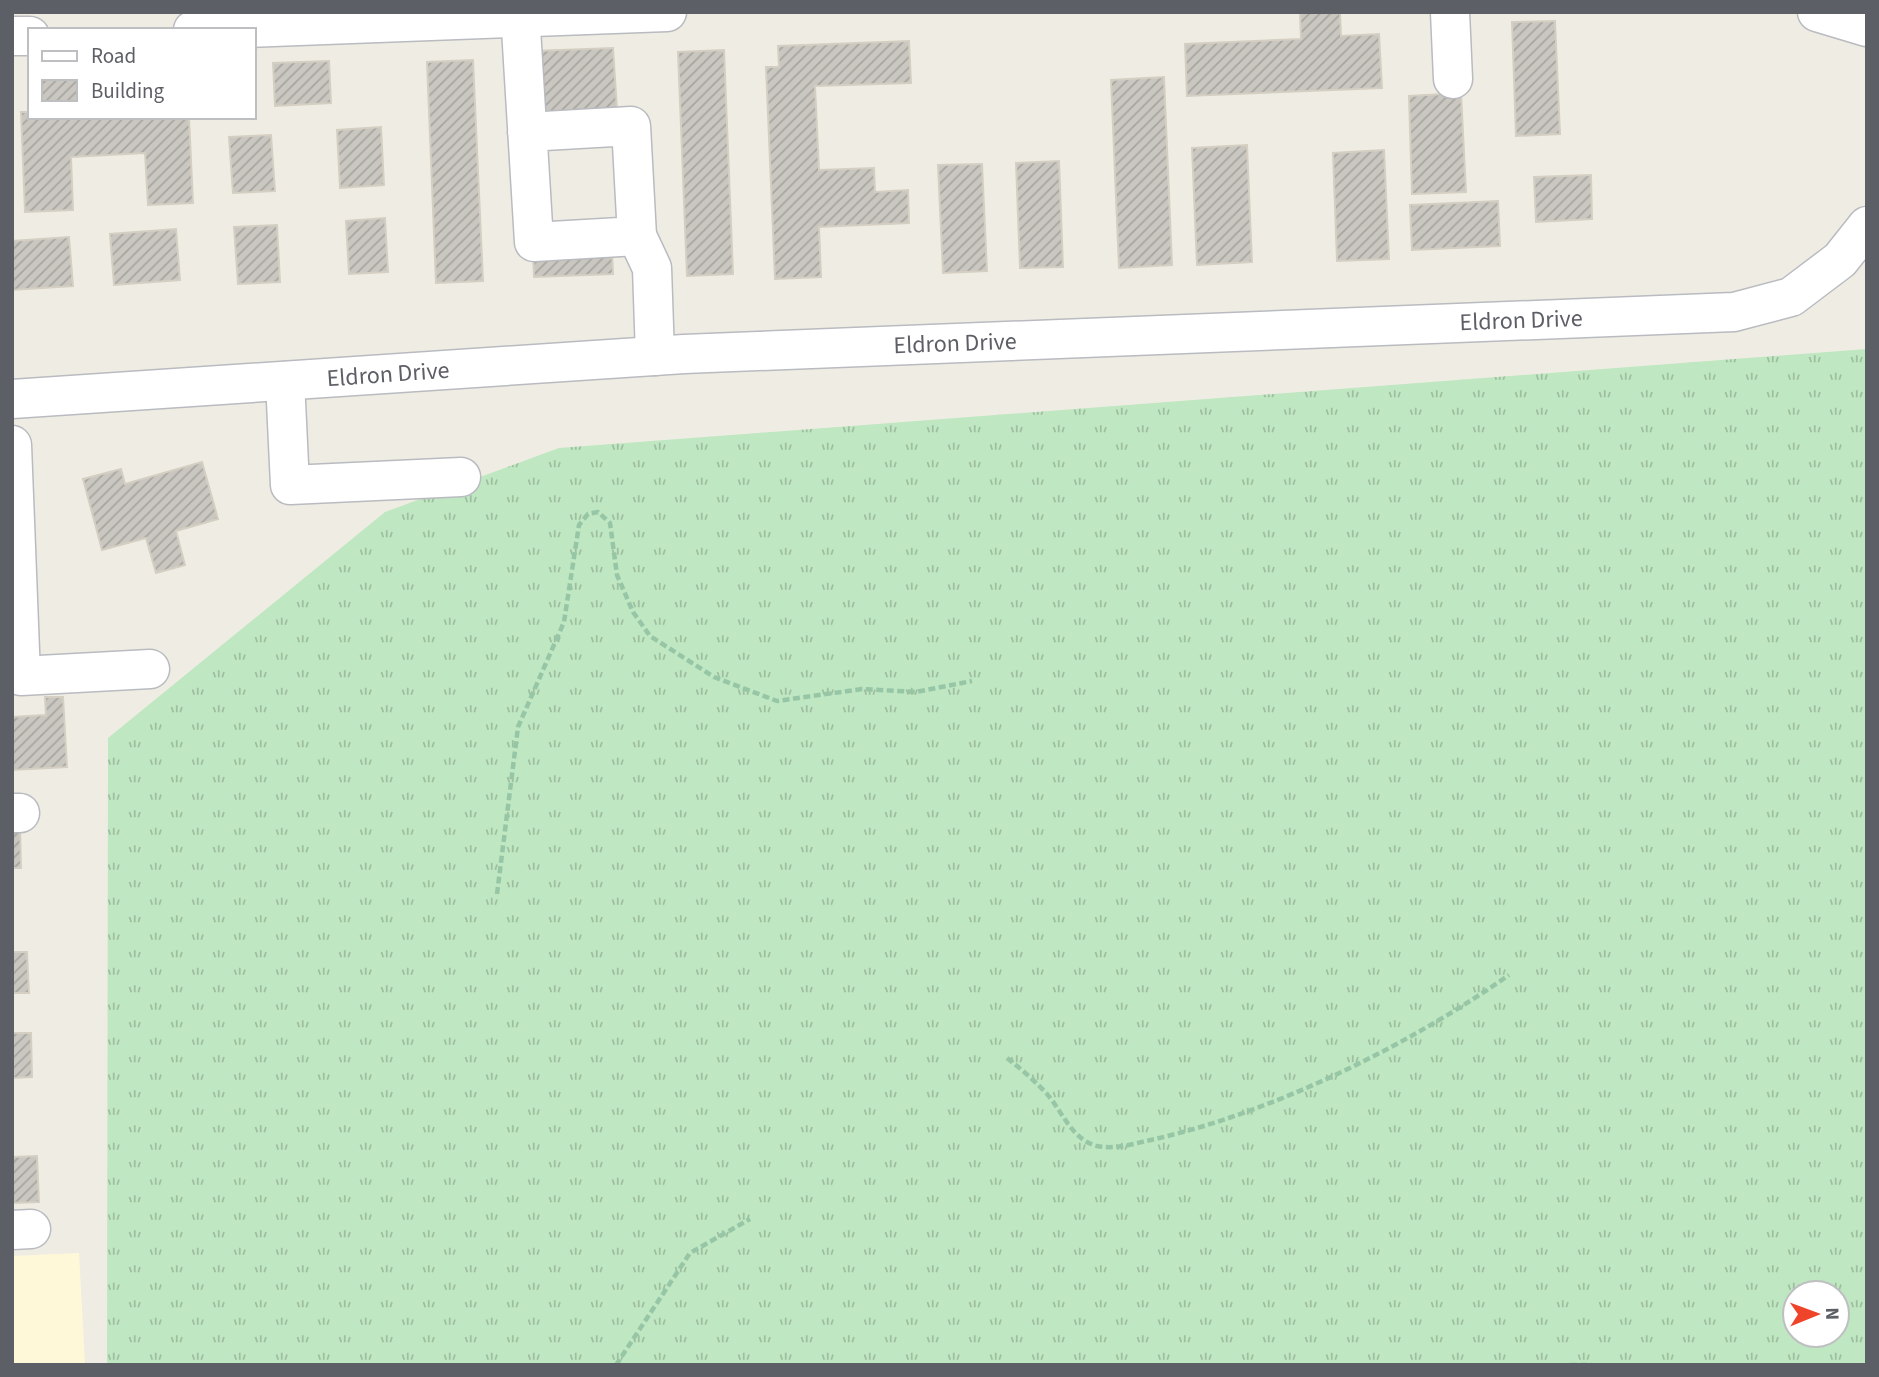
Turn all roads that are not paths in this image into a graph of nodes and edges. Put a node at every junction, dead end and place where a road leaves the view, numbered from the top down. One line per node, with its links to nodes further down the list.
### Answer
1 (667, 12): 4 (street)
2 (1450, 12): 7 (street)
3 (1817, 12): 5 (street)
4 (520, 15): 6 (street); 8 (street)
5 (1867, 27)
6 (237, 28)
7 (1453, 79)
8 (527, 132): 10 (street); 10 (street)
9 (1867, 226): 11 (street, Eldron Drive)
10 (637, 236): 11 (street)
11 (655, 356): 12 (street, Eldron Drive)
12 (285, 381): 13 (street, Eldron Drive); 15 (street)
13 (12, 399)
14 (12, 445): 16 (street)
15 (461, 477)
16 (150, 669)

